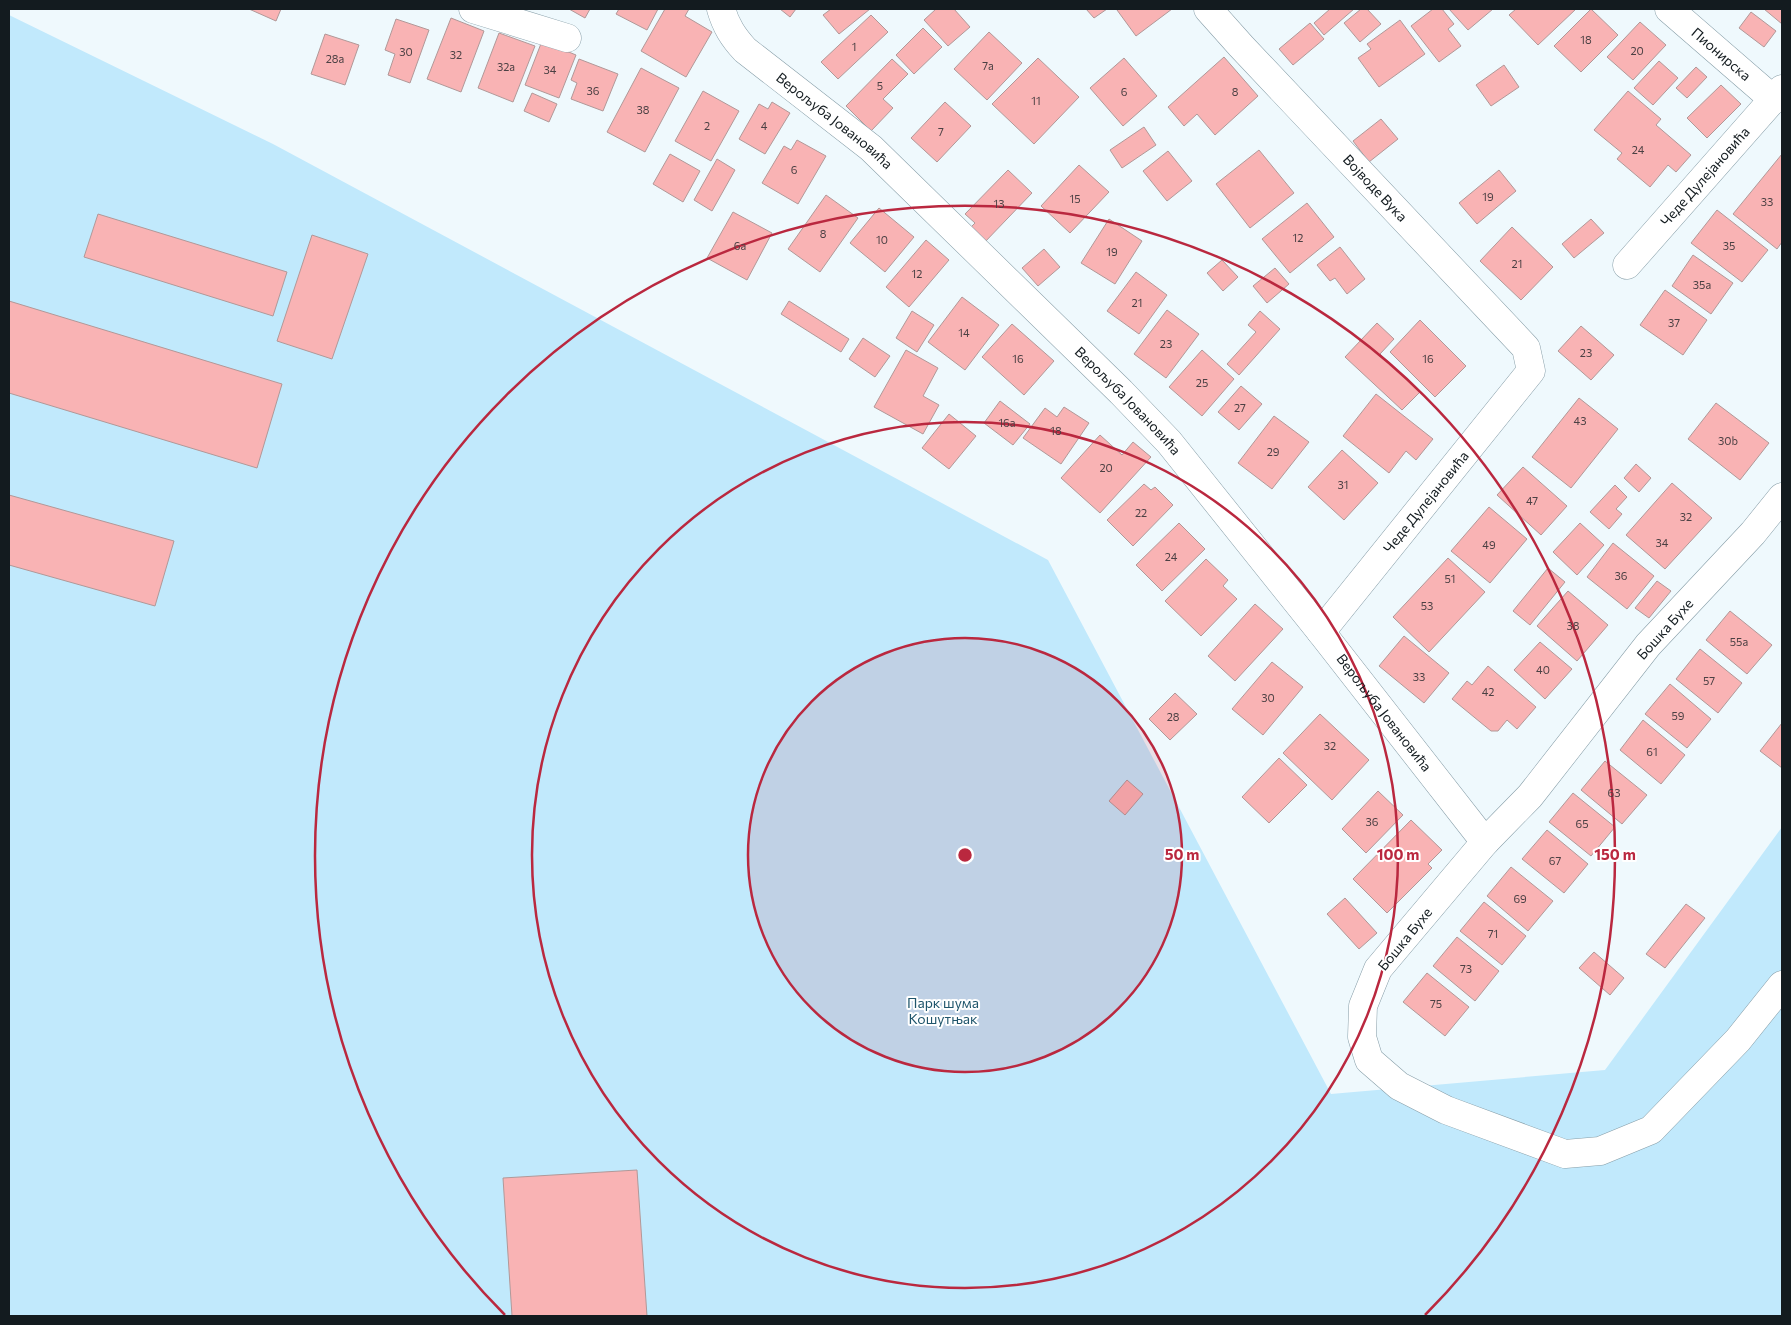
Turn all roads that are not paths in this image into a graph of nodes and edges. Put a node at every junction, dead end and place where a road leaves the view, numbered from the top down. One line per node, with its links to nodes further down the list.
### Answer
1 (473, 9): 5 (street)
2 (721, 9): 10 (street, Верољуба Јовановића)
3 (1208, 9): 8 (street, Војводе Вука)
4 (1668, 9): 6 (street, Пионирска)
5 (567, 38)
6 (1778, 94): 7 (street, Чеде Дулејановића)
7 (1627, 265)
8 (1531, 372): 10 (street, Чеде Дулејановића)
9 (1782, 497): 11 (street, Бошка Бухе)
10 (1322, 632): 11 (street, Верољуба Јовановића)
11 (1485, 842): 12 (street, Бошка Бухе)
12 (1782, 984)

